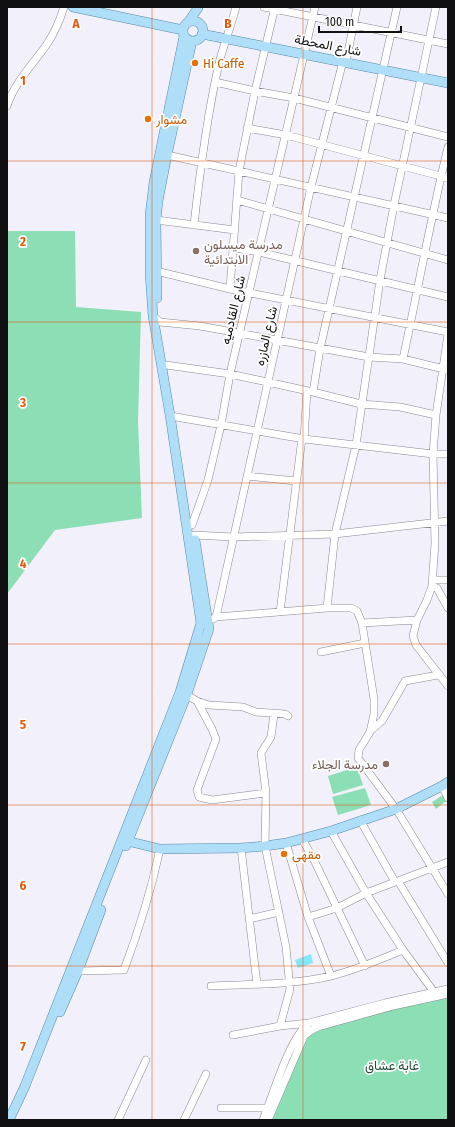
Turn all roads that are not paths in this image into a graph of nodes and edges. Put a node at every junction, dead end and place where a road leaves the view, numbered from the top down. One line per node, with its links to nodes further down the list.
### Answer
1 (64, 7): 30 (street)
2 (73, 7): 17 (main road)
3 (236, 7): 18 (street)
4 (264, 7): 10 (street)
5 (315, 7): 11 (street, شارع القادميه)
6 (357, 7): 14 (street, شارع المازره)
7 (397, 7): 15 (street)
8 (436, 7): 19 (street)
9 (198, 8): 12 (main road); 13 (main road)
10 (275, 8): 11 (street); 21 (street)
11 (313, 16): 14 (street); 22 (street, شارع القادميه)
12 (189, 22): 13 (main road); 17 (main road)
13 (199, 23): 16 (main road)
14 (354, 24): 15 (street); 23 (street, شارع المازره)
15 (391, 32): 19 (street); 24 (street)
16 (202, 34): 17 (main road); 18 (main road, شارع المحطة)
17 (186, 36): 39 (main road); 74 (main road)
18 (227, 38): 21 (main road, شارع المحطة); 26 (street)
19 (429, 40): 20 (street); 25 (street)
20 (448, 44)
21 (266, 46): 22 (main road, شارع المحطة); 28 (street)
22 (304, 54): 23 (main road, شارع المحطة); 29 (street, شارع القادميه)
23 (344, 62): 24 (main road, شارع المحطة); 31 (street, شارع المازره)
24 (383, 70): 25 (main road, شارع المحطة); 32 (street)
25 (421, 77): 27 (main road, شارع المحطة); 34 (street)
26 (215, 82): 28 (street); 41 (street)
27 (448, 83)
28 (255, 91): 29 (street); 33 (street)
29 (294, 98): 31 (street); 35 (street, شارع القادميه)
30 (7, 106)
31 (332, 108): 32 (street); 37 (street, شارع المازره)
32 (372, 118): 34 (street); 40 (street)
33 (247, 128): 35 (street); 43 (street)
34 (410, 128): 36 (street); 42 (street)
35 (286, 135): 37 (street); 45 (street, شارع القادميه)
36 (448, 137)
37 (323, 145): 40 (street); 46 (street, شارع المازره)
38 (448, 147): 44 (street)
39 (167, 155): 41 (street); 53 (main road)
40 (364, 156): 42 (street); 47 (street)
41 (201, 162): 43 (street); 55 (street)
42 (403, 166): 44 (street); 49 (street)
43 (239, 171): 45 (street); 48 (street)
44 (444, 177): 51 (street)
45 (276, 179): 46 (street); 50 (street, شارع القادميه)
46 (311, 187): 47 (street); 54 (street, شارع المازره)
47 (355, 197): 49 (street); 57 (street)
48 (237, 200): 50 (street); 56 (street)
49 (394, 205): 51 (street); 58 (street)
50 (268, 209): 54 (street); 60 (street, شارع القادميه)
51 (432, 214): 52 (street); 61 (street)
52 (448, 218)
53 (156, 220): 55 (street); 65 (main road)
54 (304, 220): 57 (street); 62 (street, شارع المازره)
55 (194, 224): 56 (street)
56 (235, 230): 59 (street)
57 (347, 232): 58 (street); 64 (street)
58 (387, 243): 61 (street); 66 (street)
59 (234, 248): 60 (street); 67 (street)
60 (259, 252): 62 (street); 69 (street, شارع القادميه)
61 (425, 254): 63 (street); 68 (street)
62 (295, 260): 64 (street); 71 (street, شارع المازره)
63 (448, 260)
64 (338, 270): 66 (street); 72 (street)
65 (156, 271): 67 (street); 74 (main road)
66 (380, 280): 68 (street); 73 (street)
67 (230, 289): 69 (street)
68 (417, 289): 70 (street); 75 (street)
69 (249, 292): 71 (street); 77 (street, شارع القادميه)
70 (448, 297)
71 (286, 299): 72 (street); 78 (street, شارع المازره)
72 (330, 308): 73 (street); 79 (street)
73 (375, 317): 75 (street); 80 (street)
74 (156, 319): 77 (street); 82 (main road); 89 (main road)
75 (411, 324): 76 (street); 81 (street)
76 (448, 333): 83 (street)
77 (240, 334): 78 (street); 84 (street, شارع القادميه)
78 (277, 341): 79 (street); 85 (street, شارع المازره)
79 (320, 348): 80 (street); 86 (street)
80 (369, 357): 81 (street); 87 (street)
81 (403, 359): 83 (street)
82 (166, 365): 84 (street); 89 (main road)
83 (445, 370): 88 (street)
84 (230, 374): 85 (street); 90 (street, شارع القادميه)
85 (268, 383): 86 (street); 91 (street, شارع المازره)
86 (310, 391): 87 (street); 92 (street)
87 (361, 404): 88 (street); 93 (street)
88 (436, 415): 94 (street)
89 (173, 416): 90 (street); 100 (main road)
90 (221, 425): 91 (street); 100 (street, شارع القادميه)
91 (257, 432): 92 (street); 96 (street, شارع المازره)
92 (303, 439): 93 (street); 97 (street)
93 (356, 445): 94 (street); 101 (street)
94 (433, 454): 95 (street); 99 (street)
95 (448, 454)
96 (247, 476): 97 (street); 103 (street, شارع المازره)
97 (296, 481): 102 (street)
98 (448, 521): 99 (street)
99 (435, 522): 101 (street); 105 (street)
100 (191, 529): 103 (street); 110 (main road)
101 (335, 534): 102 (street); 106 (street)
102 (289, 535): 103 (street); 108 (street)
103 (233, 537): 110 (street, شارع المازره)
104 (448, 580): 105 (street)
105 (432, 583): 107 (street); 109 (street)
106 (327, 608): 108 (street); 111 (street)
107 (448, 608)
108 (280, 612): 110 (street)
109 (417, 620): 111 (street); 114 (street)
110 (209, 621): 116 (main road)
111 (362, 623): 112 (street)
112 (365, 643): 113 (street); 120 (street)
113 (321, 652)
114 (438, 675): 115 (street); 120 (street)
115 (448, 686)
116 (184, 693): 117 (street); 128 (main road)
117 (197, 701): 118 (street); 122 (street)
118 (274, 714): 119 (street); 122 (street)
119 (288, 716)
120 (370, 732): 124 (street)
121 (445, 784): 123 (street); 124 (main road)
122 (266, 794): 130 (street)
123 (448, 798)
124 (396, 809): 125 (main road); 134 (street)
125 (360, 820): 126 (main road); 135 (street)
126 (331, 830): 127 (main road); 136 (street)
127 (302, 839): 129 (main road); 138 (street)
128 (125, 840): 132 (main road); 145 (main road); 160 (main road)
129 (286, 843): 130 (main road); 140 (street)
130 (265, 846): 131 (main road); 139 (street)
131 (241, 848): 132 (main road); 141 (street)
132 (160, 849): 145 (street)
133 (448, 862): 134 (street)
134 (432, 869): 135 (street); 137 (street)
135 (397, 882): 136 (street); 143 (street)
136 (366, 893): 138 (street); 142 (street)
137 (448, 894)
138 (337, 908): 140 (street); 144 (street)
139 (279, 912): 141 (street); 147 (street)
140 (308, 918): 146 (street)
141 (249, 919): 148 (street)
142 (403, 950): 144 (street); 151 (street)
143 (448, 963)
144 (365, 966): 146 (street)
145 (78, 971): 161 (main road)
146 (331, 976): 147 (street)
147 (290, 982): 148 (street); 154 (street)
148 (257, 984): 149 (street)
149 (211, 986)
150 (448, 989): 151 (street)
151 (434, 992): 153 (street)
152 (448, 994): 165 (street)
153 (309, 1024): 154 (street); 159 (street)
154 (280, 1026): 155 (street)
155 (233, 1035)
156 (146, 1060): 162 (street)
157 (206, 1074): 163 (street)
158 (220, 1108): 159 (street)
159 (268, 1108): 164 (street)
160 (10, 1120)
161 (14, 1120)
162 (118, 1120)
163 (184, 1120)
164 (263, 1120)
165 (268, 1120)

